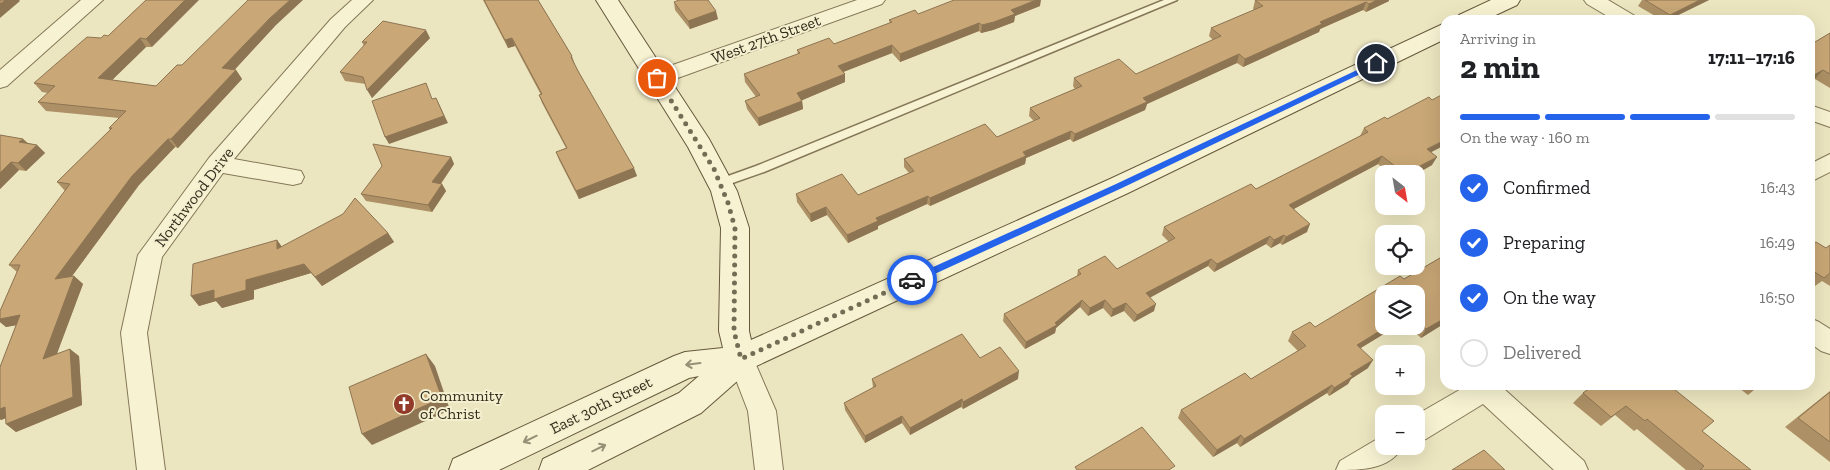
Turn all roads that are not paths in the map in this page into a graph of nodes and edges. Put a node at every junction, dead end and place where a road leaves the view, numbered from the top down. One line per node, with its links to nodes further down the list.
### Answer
1 (93, 0): 12 (street)
2 (363, 0): 16 (street, Northwood Drive)
3 (607, 0): 11 (main road)
4 (875, 0): 11 (street, West 27th Street)
5 (1172, 0): 19 (lane)
6 (1509, 0): 8 (main road)
7 (1594, 0): 9 (street)
8 (1478, 15)
9 (1620, 15)
10 (1440, 32): 22 (main road)
11 (657, 78): 19 (main road)
12 (0, 81)
13 (1815, 114): 14 (street)
14 (1830, 120)
15 (1830, 162): 17 (street)
16 (217, 164): 18 (street); 27 (street, Northwood Drive)
17 (1815, 171)
18 (293, 177)
19 (721, 183): 22 (main road)
20 (1815, 332): 21 (street)
21 (1830, 343)
22 (741, 359): 28 (main road, East 30th Street, one-way to 28); 29 (main road, one-way to 22); 30 (street)
23 (1483, 390): 25 (street)
24 (1491, 390): 32 (street)
25 (1425, 425)
26 (1375, 455): 31 (street)
27 (151, 470)
28 (466, 470)
29 (555, 470)
30 (769, 470)
31 (1350, 470)
32 (1574, 470)

